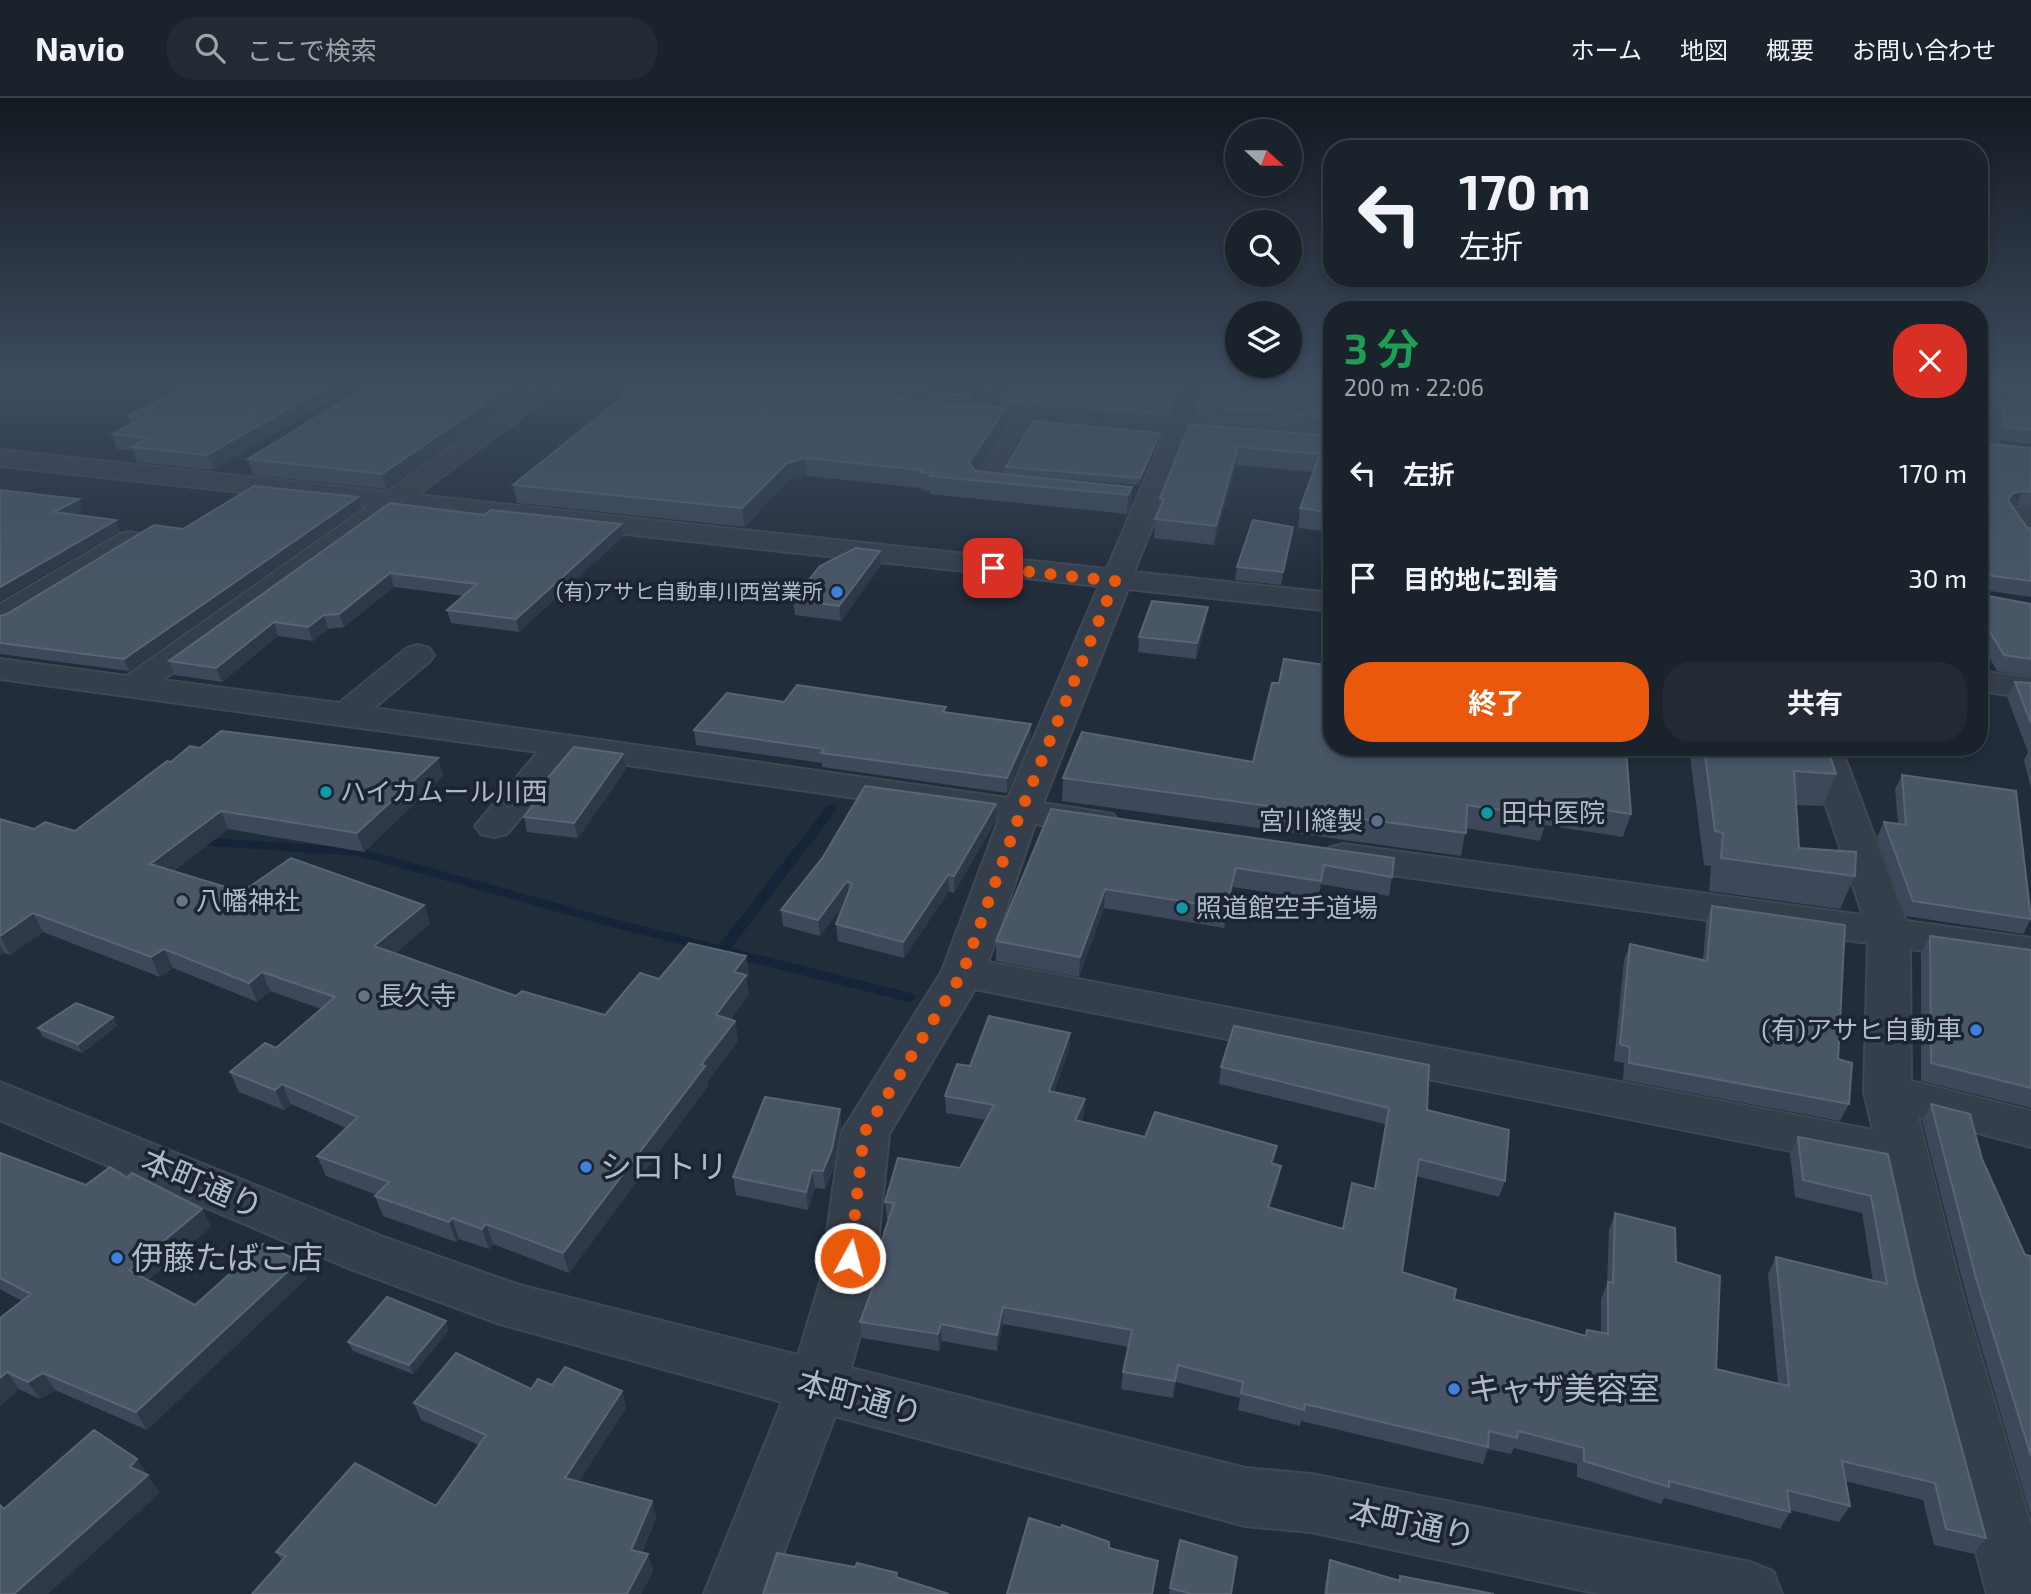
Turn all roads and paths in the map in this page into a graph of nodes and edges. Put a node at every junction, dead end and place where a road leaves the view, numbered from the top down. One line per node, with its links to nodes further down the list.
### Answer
1 (461, 451): 8 (street)
2 (1005, 451): 7 (street)
3 (1166, 451): 12 (street)
4 (0, 458): 6 (street)
5 (251, 462): 6 (street)
6 (217, 482): 8 (street)
7 (1054, 488)
8 (390, 502): 12 (street); 18 (street)
9 (2031, 517): 11 (street)
10 (144, 532): 14 (street)
11 (2031, 534)
12 (1115, 581): 13 (street); 23 (street)
13 (1323, 602)
14 (0, 617)
15 (418, 655): 20 (street)
16 (0, 670): 18 (street)
17 (1988, 682): 19 (street)
18 (131, 688): 20 (street)
19 (2031, 688)
20 (345, 714): 21 (street)
21 (563, 745): 23 (street); 24 (street)
22 (1826, 756): 27 (street)
23 (1021, 811): 25 (street); 29 (street)
24 (495, 826)
25 (1132, 826)
26 (1311, 851): 27 (street)
27 (1889, 932): 28 (street); 30 (street)
28 (2031, 952)
29 (963, 972): 33 (street); 34 (street)
30 (1888, 1091): 32 (street); 33 (street)
31 (0, 1100): 34 (street, 本町通り)
32 (2031, 1129)
33 (1901, 1154): 37 (street)
34 (817, 1387): 35 (street); 36 (street, 本町通り)
35 (736, 1594)
36 (1750, 1594)
37 (2019, 1594)

